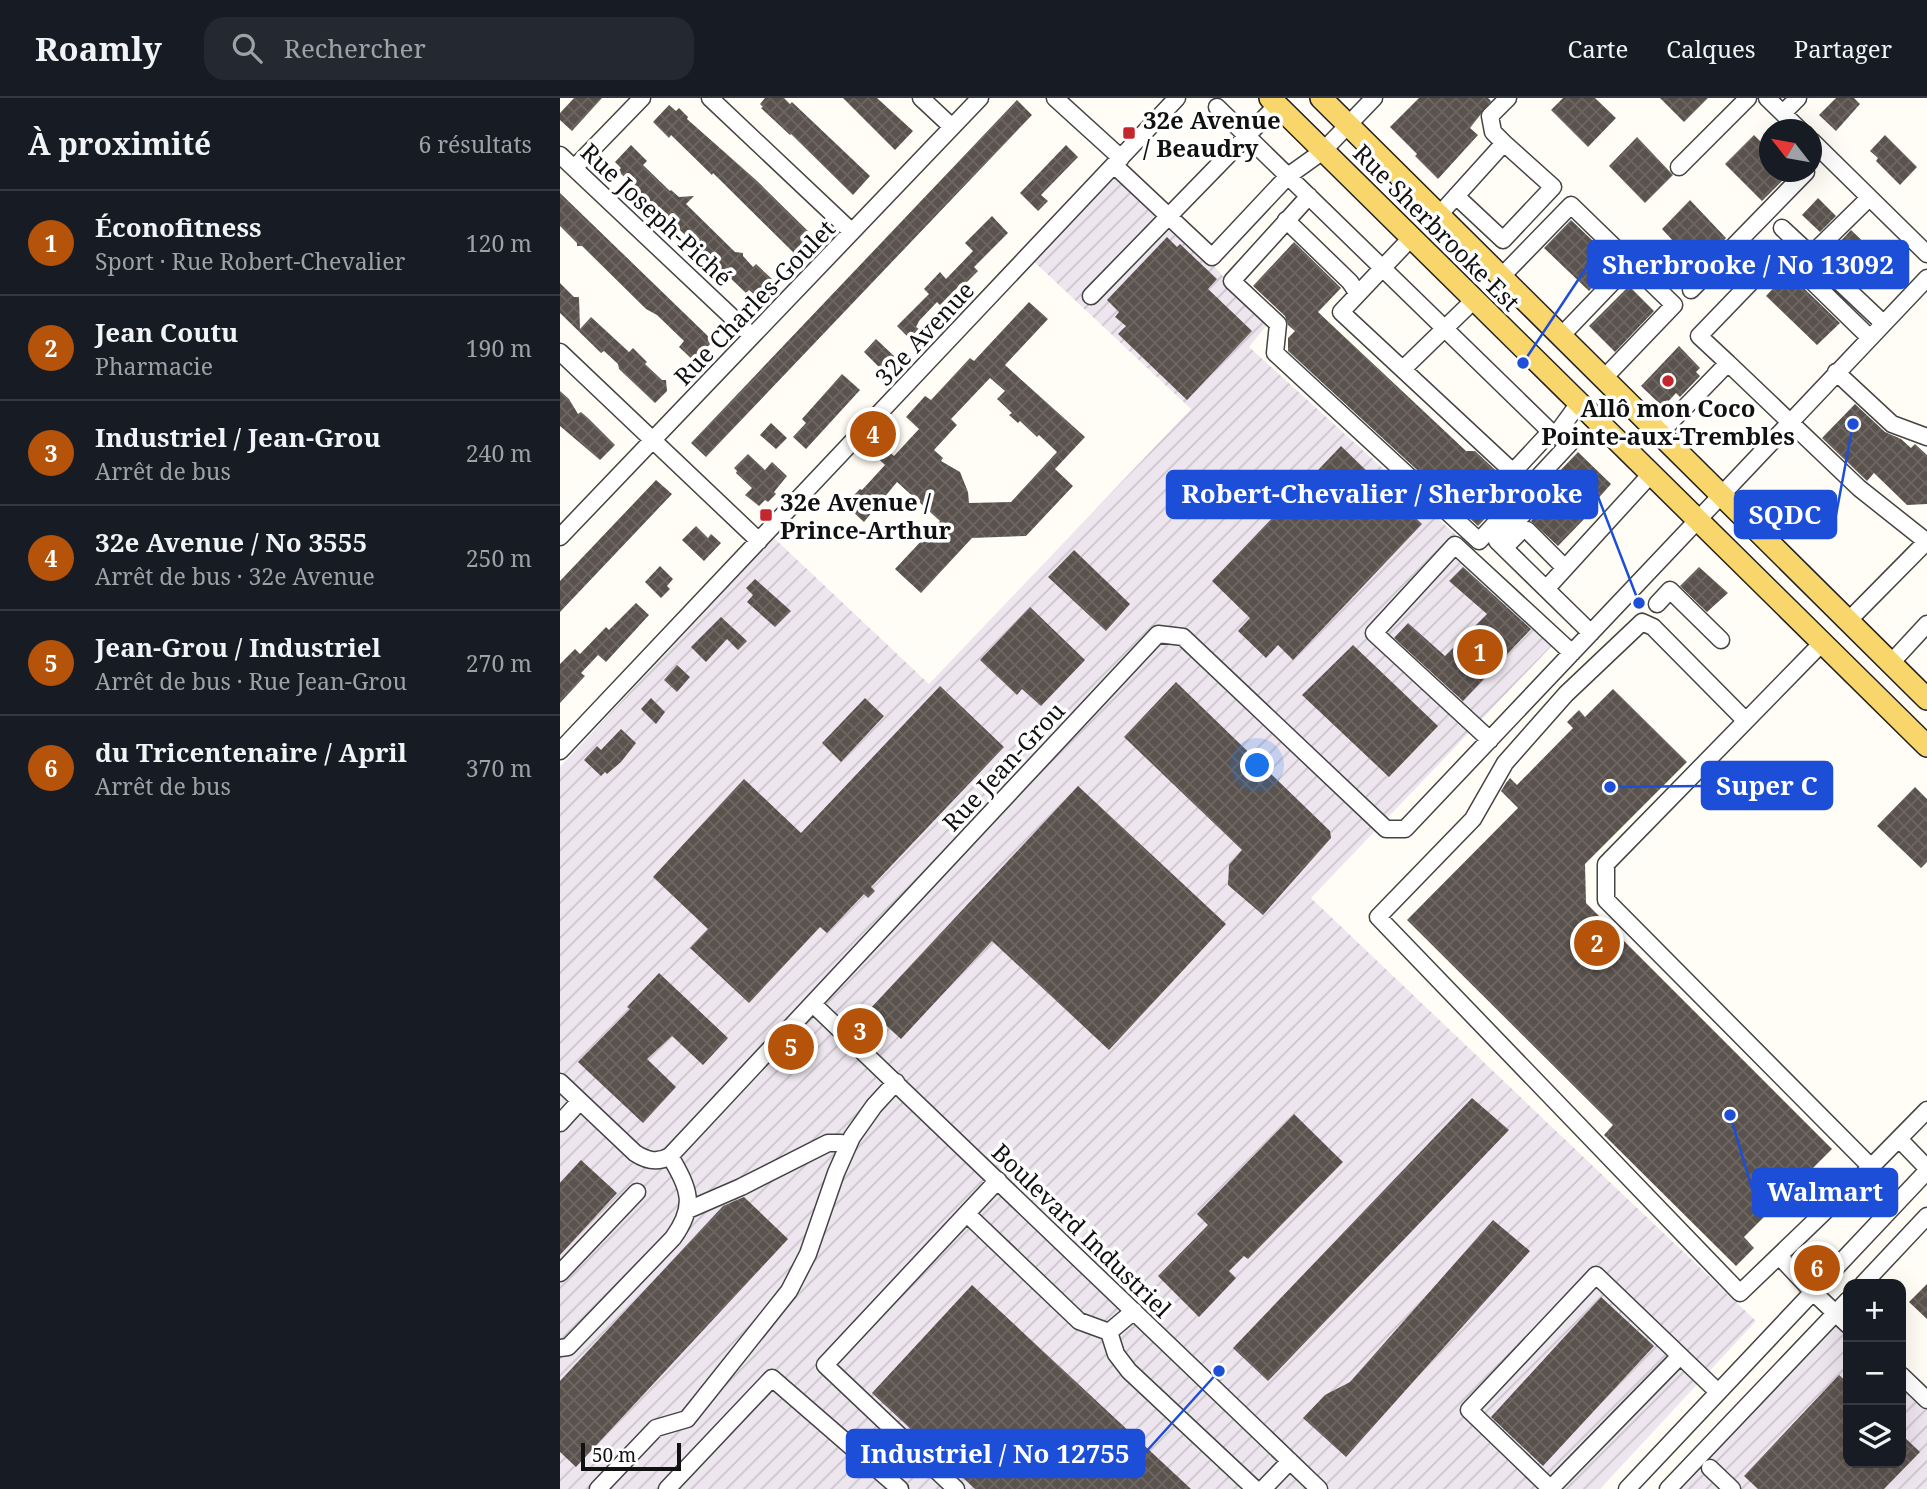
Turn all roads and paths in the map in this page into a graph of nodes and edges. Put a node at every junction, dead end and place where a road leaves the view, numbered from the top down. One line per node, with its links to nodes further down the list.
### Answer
1 (642, 98): 26 (street)
2 (710, 98): 36 (street)
3 (921, 98): 18 (street)
4 (980, 98): 18 (street, Rue Charles-Goulet)
5 (1055, 98): 24 (street)
6 (1177, 98): 24 (street, 32e Avenue)
7 (1321, 98): 17 (main road, Rue Sherbrooke Est)
8 (1508, 98): 20 (street)
9 (1748, 98): 25 (street)
10 (1767, 98): 15 (street)
11 (1797, 98): 15 (street)
12 (1367, 100): 17 (street)
13 (1273, 101): 19 (street); 21 (main road, Rue Sherbrooke Est)
14 (1217, 107): 19 (street)
15 (1783, 113): 16 (street)
16 (1789, 119)
17 (1348, 125): 21 (street); 32 (main road, Rue Sherbrooke Est)
18 (952, 127): 36 (street, Rue Charles-Goulet)
19 (1247, 135): 27 (street); 33 (street)
20 (1504, 143): 30 (street); 30 (street)
21 (1323, 151): 27 (street); 37 (main road, Rue Sherbrooke Est)
22 (1824, 153): 31 (street)
23 (560, 155): 26 (street, Rue Joseph-Piché)
24 (1117, 161): 33 (street); 69 (street, 32e Avenue)
25 (1679, 167)
26 (575, 168): 50 (street, Rue Joseph-Piché)
27 (1288, 176): 29 (street); 33 (street)
28 (1796, 182): 44 (street)
29 (1309, 196): 34 (street); 41 (street)
30 (1456, 196): 32 (street)
31 (1869, 198): 38 (street); 39 (street)
32 (1439, 215): 42 (main road, Rue Sherbrooke Est)
33 (1168, 216): 46 (street)
34 (1286, 220): 45 (street); 60 (street)
35 (1782, 228): 39 (street)
36 (852, 232): 50 (street, Rue Charles-Goulet)
37 (1411, 238): 41 (street); 47 (main road, Rue Sherbrooke Est)
38 (1927, 254)
39 (1811, 255): 48 (street)
40 (1631, 264): 42 (street); 51 (street); 57 (street)
41 (1382, 268): 45 (street); 49 (street)
42 (1501, 277): 47 (main road); 51 (main road, Rue Sherbrooke Est)
43 (1927, 278): 48 (street)
44 (1691, 290)
45 (1358, 294): 55 (street)
46 (1091, 296)
47 (1474, 300): 49 (street); 58 (main road, Rue Sherbrooke Est)
48 (1883, 323): 52 (street)
49 (1444, 328): 55 (street); 60 (street)
50 (752, 336): 63 (street, Rue Charles-Goulet)
51 (1561, 336): 57 (main road, Rue Sherbrooke Est)
52 (1870, 337): 54 (street); 56 (street)
53 (560, 352): 63 (street)
54 (1728, 363): 59 (street); 61 (street)
55 (1403, 369): 60 (street)
56 (1836, 372): 59 (street); 62 (street)
57 (1604, 378): 58 (main road); 61 (main road, Rue Sherbrooke Est)
58 (1579, 403): 60 (street); 64 (main road, Rue Sherbrooke Est)
59 (1788, 422): 65 (street); 70 (street)
60 (1555, 432)
61 (1660, 433): 65 (main road, Rue Sherbrooke Est)
62 (1927, 437)
63 (652, 442): 68 (street, Rue Charles-Goulet); 69 (street)
64 (1651, 474): 67 (main road, Rue Sherbrooke Est); 72 (street)
65 (1721, 493): 67 (street); 76 (main road, Rue Sherbrooke Est)
66 (1538, 499): 71 (street)
67 (1698, 520): 77 (street); 79 (main road, Rue Sherbrooke Est)
68 (560, 537)
69 (758, 541): 86 (street, 32e Avenue)
70 (1927, 541): 76 (street)
71 (1504, 549): 72 (street); 73 (street)
72 (1565, 568): 73 (street)
73 (1546, 589): 77 (street)
74 (1657, 604): 78 (street)
75 (1927, 624): 81 (street)
76 (1854, 627): 79 (main road); 81 (main road, Rue Sherbrooke Est)
77 (1591, 634): 80 (street)
78 (1721, 640)
79 (1822, 643): 83 (street); 85 (main road, Rue Sherbrooke Est)
80 (1572, 653): 84 (street); 84 (street)
81 (1891, 663): 82 (main road, Rue Sherbrooke Est)
82 (1926, 696)
83 (1745, 720): 96 (street); 103 (street)
84 (1490, 740): 87 (street, Rue Jean-Grou)
85 (1927, 746)
86 (560, 751)
87 (813, 1004): 89 (street, Boulevard Industriel); 95 (street, Rue Jean-Grou)
88 (560, 1082): 90 (street)
89 (896, 1082): 94 (street); 98 (street, Boulevard Industriel)
90 (580, 1101): 92 (street); 95 (street)
91 (1927, 1110): 93 (street)
92 (560, 1123)
93 (1899, 1139): 96 (street); 97 (street)
94 (848, 1145): 100 (street); 119 (street)
95 (663, 1158): 100 (street)
96 (1871, 1167): 103 (street)
97 (1927, 1169): 106 (street)
98 (998, 1180): 101 (street); 108 (street, Boulevard Industriel)
99 (636, 1192): 104 (street)
100 (688, 1210): 112 (street)
101 (967, 1214): 111 (street); 122 (street)
102 (1927, 1216): 105 (street)
103 (1779, 1255): 106 (street)
104 (560, 1273)
105 (1868, 1279)
106 (1812, 1291): 109 (street); 115 (street)
107 (1843, 1305): 109 (street)
108 (1134, 1311): 111 (street); 117 (street, Boulevard Industriel)
109 (1836, 1313): 110 (street); 128 (street)
110 (1843, 1320)
111 (1109, 1332): 123 (street)
112 (560, 1348)
113 (1680, 1356): 115 (street); 126 (street); 126 (street)
114 (1906, 1380): 116 (street)
115 (1717, 1392): 127 (street)
116 (1927, 1400)
117 (1290, 1461): 124 (street); 125 (street, Boulevard Industriel)
118 (1710, 1468): 129 (street)
119 (598, 1489)
120 (667, 1489): 121 (street)
121 (900, 1489)
122 (956, 1489)
123 (1255, 1489)
124 (1264, 1489)
125 (1320, 1489)
126 (1551, 1489)
127 (1627, 1489)
128 (1668, 1489)
129 (1732, 1489)

